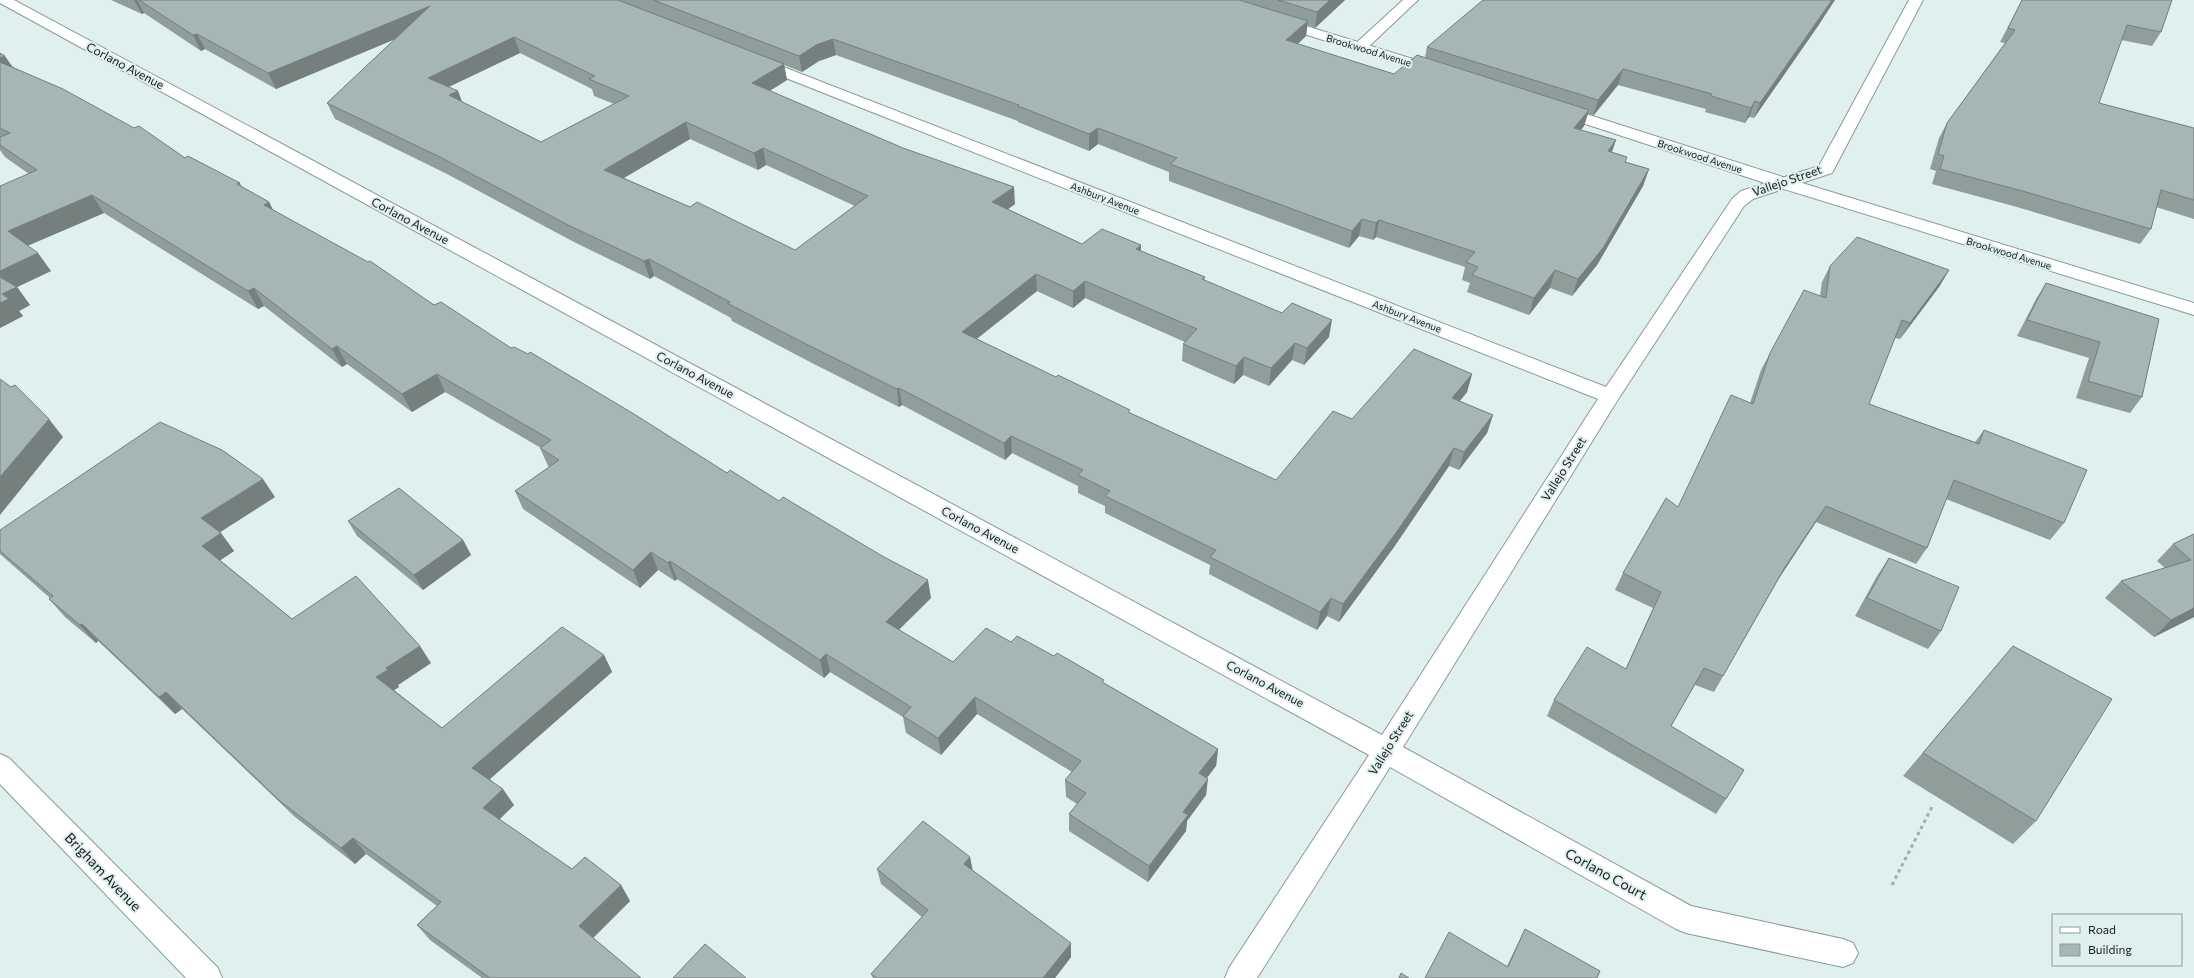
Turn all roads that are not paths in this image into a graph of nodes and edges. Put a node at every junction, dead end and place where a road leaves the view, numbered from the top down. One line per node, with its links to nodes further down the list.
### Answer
1 (4, 0): 12 (street, Corlano Avenue)
2 (1411, 0): 5 (street)
3 (1916, 0): 9 (street, Vallejo Street)
4 (1265, 18): 5 (street, Brookwood Avenue)
5 (1360, 47): 7 (street, Brookwood Avenue)
6 (741, 55): 11 (street, Ashbury Avenue)
7 (1450, 76)
8 (1539, 104): 9 (street, Brookwood Avenue)
9 (1783, 183): 10 (street, Brookwood Avenue); 11 (street, Vallejo Street)
10 (2194, 309)
11 (1610, 396): 12 (street, Vallejo Street)
12 (1386, 751): 14 (street, Corlano Court); 16 (street, Vallejo Street)
13 (0, 766): 15 (street, Brigham Avenue)
14 (1843, 953)
15 (207, 978)
16 (1240, 978)

